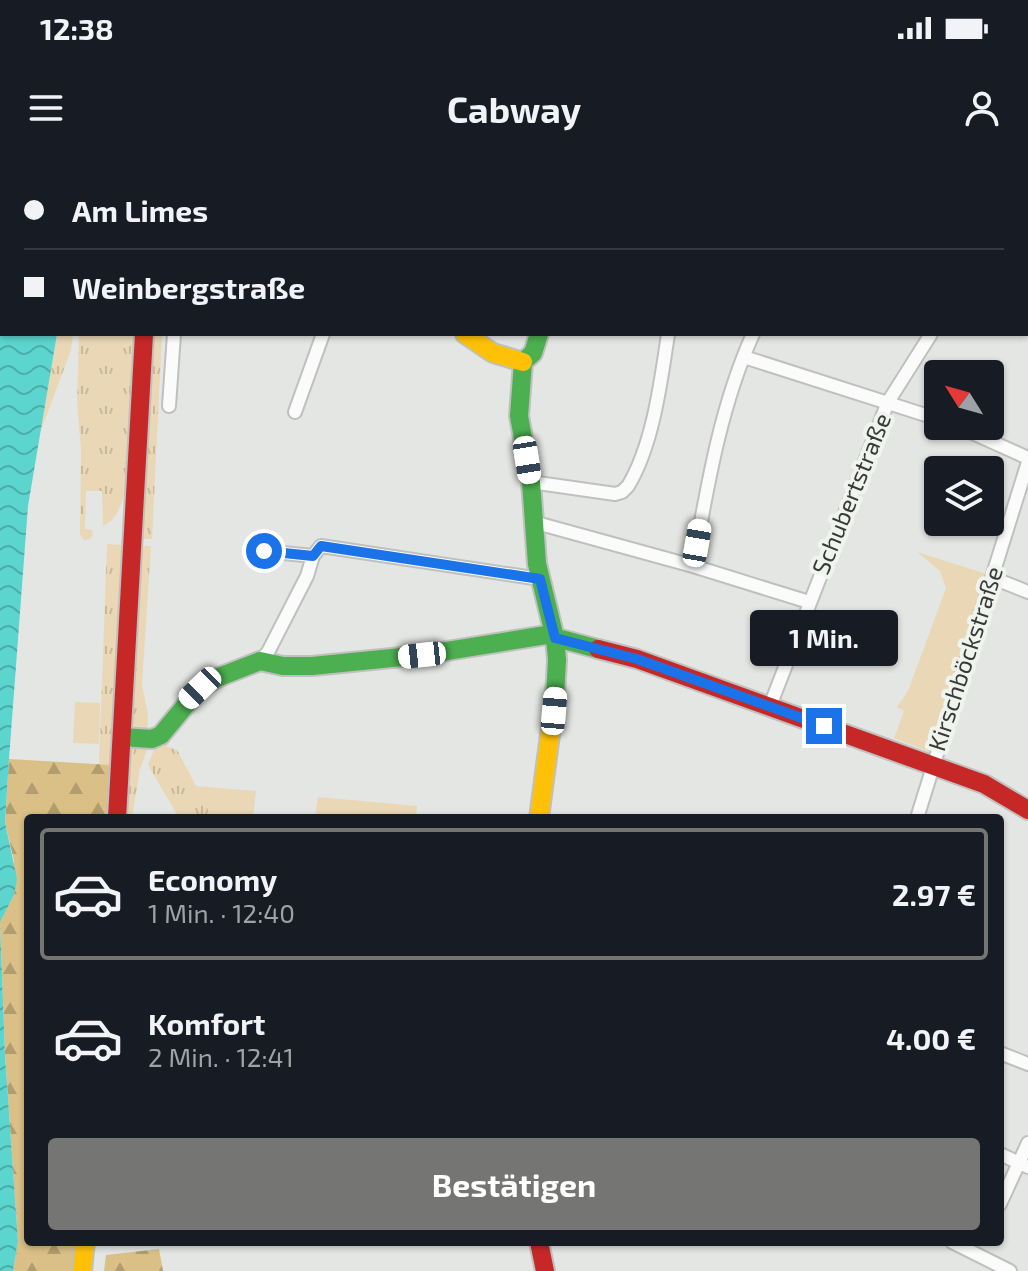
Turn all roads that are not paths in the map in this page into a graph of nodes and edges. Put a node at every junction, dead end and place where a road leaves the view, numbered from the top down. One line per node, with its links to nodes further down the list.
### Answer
1 (144, 336): 29 (street)
2 (174, 336): 12 (street)
3 (322, 336): 13 (street)
4 (468, 336): 10 (street)
5 (538, 336): 10 (street)
6 (668, 336): 17 (street)
7 (752, 336): 9 (street)
8 (930, 336): 11 (street, Schubertstraße)
9 (744, 357): 11 (street); 21 (street)
10 (523, 362): 17 (street)
11 (888, 402): 14 (street); 25 (street, Schubertstraße)
12 (169, 406)
13 (295, 412)
14 (924, 414)
15 (986, 440): 16 (street)
16 (1028, 460): 22 (street, Kirschböckstraße)
17 (531, 482): 18 (street)
18 (533, 522): 21 (street); 23 (street)
19 (264, 551): 20 (street)
20 (313, 556): 23 (street); 27 (street)
21 (693, 566): 25 (street)
22 (993, 578): 24 (street); 30 (street, Kirschböckstraße)
23 (540, 579): 26 (street)
24 (1028, 592)
25 (809, 602): 28 (street, Schubertstraße)
26 (555, 638): 27 (street); 28 (street); 33 (street)
27 (260, 661): 29 (street)
28 (770, 706): 30 (street)
29 (122, 737): 32 (street)
30 (932, 765): 31 (street); 34 (street, Kirschböckstraße)
31 (1028, 810)
32 (117, 814)
33 (540, 814)
34 (918, 814)
35 (1004, 1055): 36 (street)
36 (1028, 1064)
37 (1028, 1143): 39 (street)
38 (1004, 1156): 39 (street)
39 (1023, 1165): 40 (street)
40 (1004, 1197)
41 (85, 1246): 44 (street)
42 (540, 1246): 45 (street)
43 (980, 1248): 46 (street)
44 (82, 1271)
45 (545, 1271)
46 (1010, 1271)

